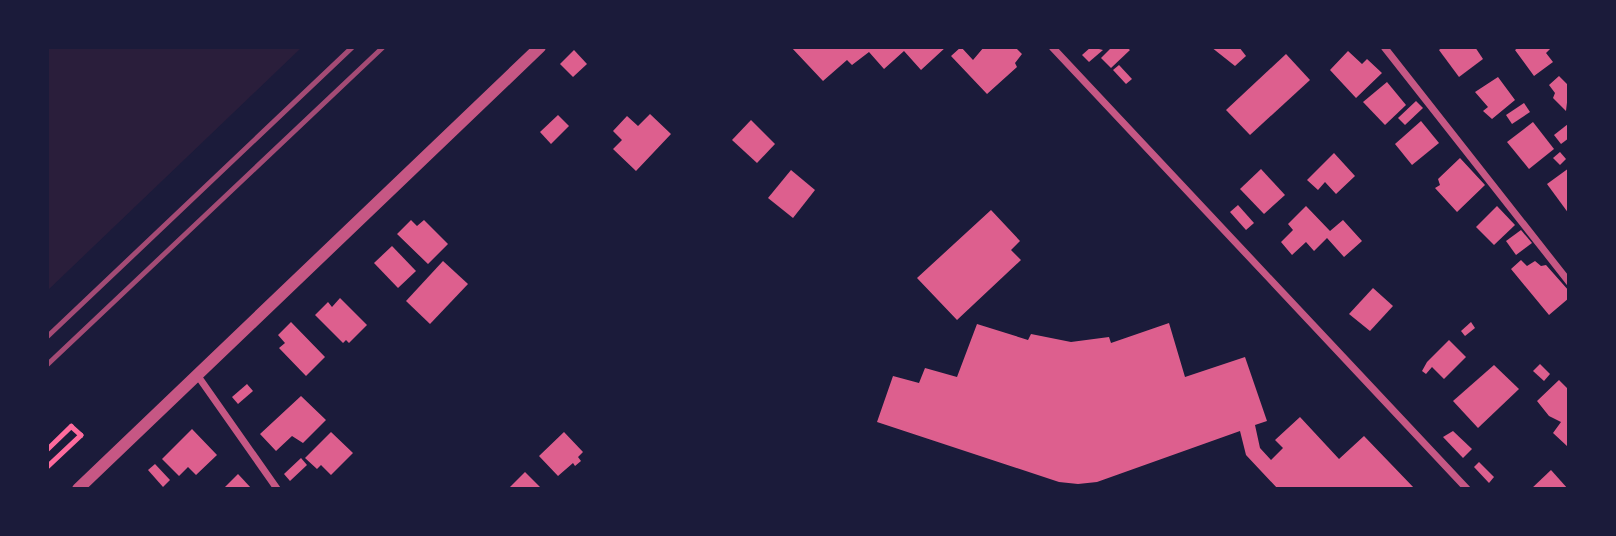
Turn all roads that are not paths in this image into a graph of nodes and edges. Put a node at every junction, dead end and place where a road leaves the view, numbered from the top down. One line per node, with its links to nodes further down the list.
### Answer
1 (540, 47): 5 (street)
2 (1052, 47): 8 (street)
3 (1384, 47): 4 (street)
4 (1569, 282)
5 (197, 375): 6 (street); 7 (street)
6 (78, 489)
7 (277, 489)
8 (1467, 489)

